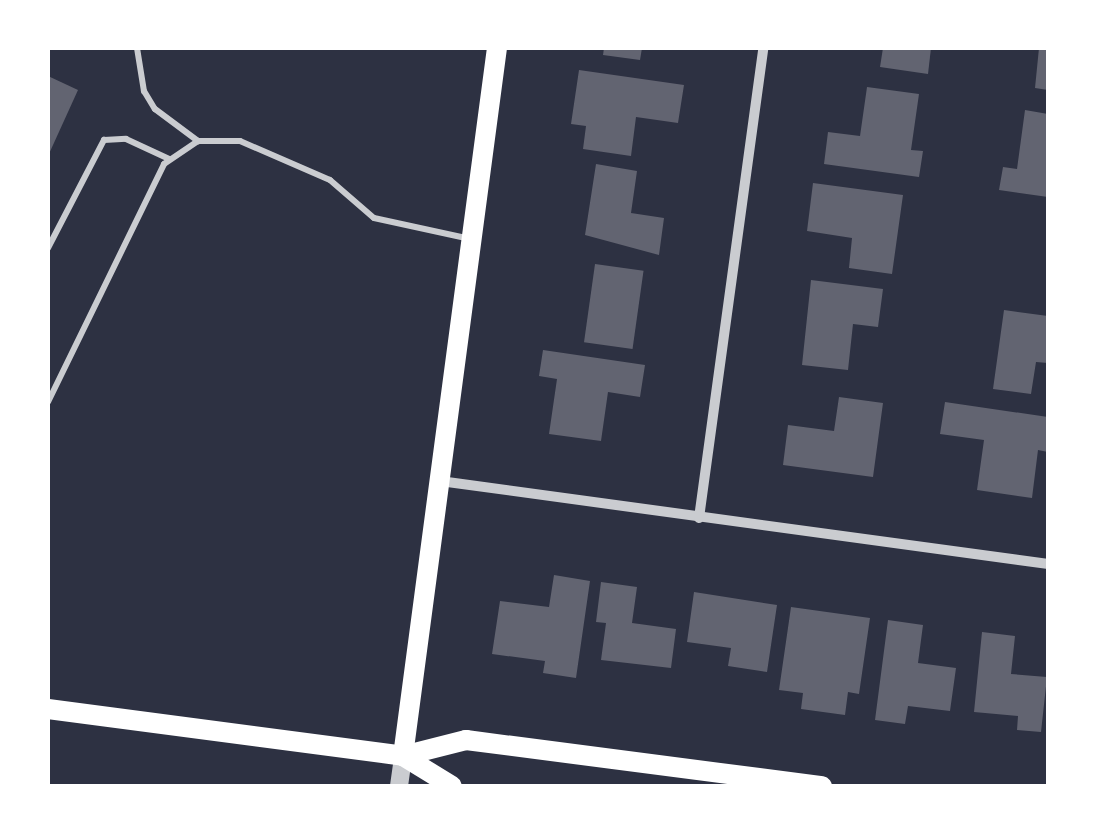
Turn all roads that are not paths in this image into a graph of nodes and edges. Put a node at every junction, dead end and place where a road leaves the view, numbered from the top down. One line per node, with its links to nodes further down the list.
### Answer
1 (137, 48): 4 (lane)
2 (497, 48): 6 (main road)
3 (764, 48): 10 (street)
4 (198, 141): 5 (lane); 6 (lane)
5 (169, 159): 7 (lane); 8 (lane)
6 (472, 239): 9 (main road)
7 (48, 248)
8 (48, 402)
9 (440, 481): 10 (street); 13 (main road)
10 (699, 518): 11 (street)
11 (1048, 564)
12 (48, 709): 13 (main road)
13 (404, 756): 14 (street); 15 (main road); 16 (main road)
14 (400, 786)
15 (452, 786)
16 (822, 786)

